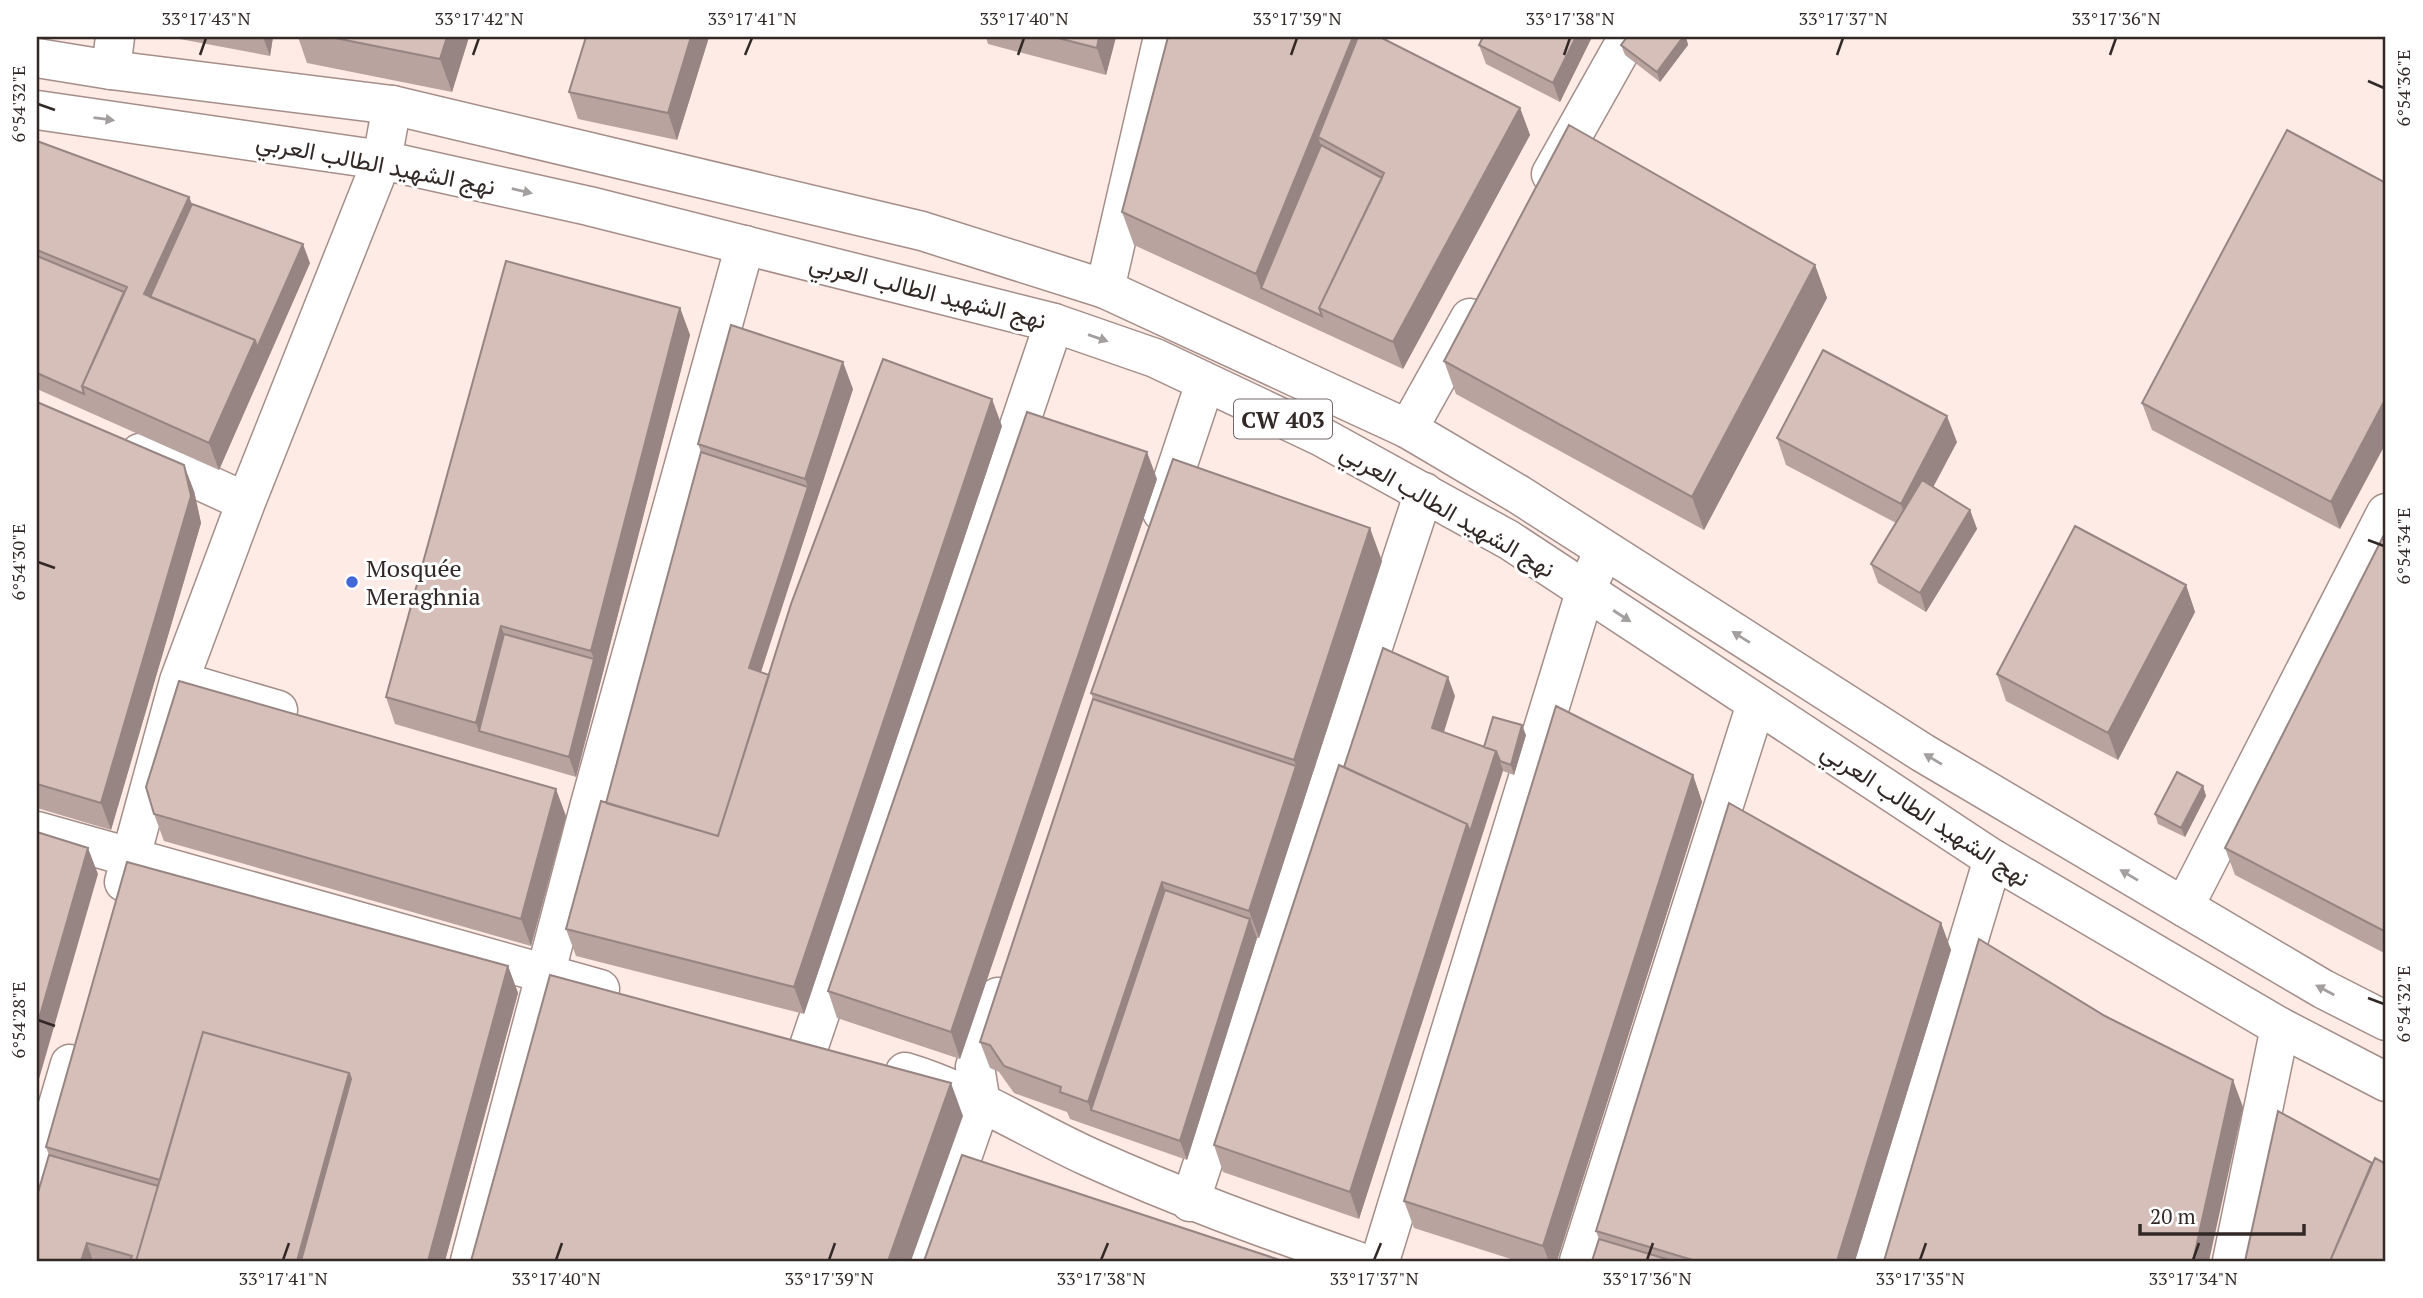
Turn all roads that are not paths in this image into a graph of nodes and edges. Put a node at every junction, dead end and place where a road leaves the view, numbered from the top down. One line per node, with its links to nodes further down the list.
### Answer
1 (1163, 37): 11 (street)
2 (1628, 37): 8 (street)
3 (113, 54): 4 (street, نهج الشهيد الطالب العربي / CW 403); 5 (street, نهج الشهيد الطالب العربي / CW 403)
4 (37, 58)
5 (392, 105): 7 (street); 11 (street, نهج الشهيد الطالب العربي / CW 403)
6 (37, 110): 7 (street, نهج الشهيد الطالب العربي / CW 403, one-way to 7)
7 (382, 160): 9 (street, نهج الشهيد الطالب العربي / CW 403, one-way to 9); 17 (street)
8 (1534, 203)
9 (745, 245): 12 (street, نهج الشهيد الطالب العربي / CW 403); 26 (street)
10 (1488, 286): 14 (street)
11 (1105, 289): 14 (street, نهج الشهيد الطالب العربي / CW 403)
12 (1054, 323): 13 (street, نهج الشهيد الطالب العربي / CW 403, one-way to 13); 39 (street)
13 (1205, 383): 16 (street, نهج الشهيد الطالب العربي / CW 403); 19 (street)
14 (1408, 429): 20 (street, نهج الشهيد الطالب العربي / CW 403)
15 (111, 440): 17 (street)
16 (1424, 492): 21 (street, نهج الشهيد الطالب العربي / CW 403); 43 (street)
17 (246, 502): 22 (street)
18 (2386, 513): 30 (street)
19 (1152, 541)
20 (1604, 550): 21 (street); 30 (street, نهج الشهيد الطالب العربي / CW 403, one-way to 20)
21 (1585, 593): 23 (street, نهج الشهيد الطالب العربي / CW 403, one-way to 23); 47 (street)
22 (179, 681): 24 (street); 28 (street)
23 (1756, 704): 29 (street, نهج الشهيد الطالب العربي / CW 403); 48 (street)
24 (312, 720)
25 (550, 792): 26 (street)
26 (590, 804): 33 (street)
27 (37, 831): 28 (street)
28 (131, 859): 31 (street); 33 (street)
29 (1993, 859): 36 (street, نهج الشهيد الطالب العربي / CW 403); 49 (street)
30 (2183, 907): 35 (street, نهج الشهيد الطالب العربي / CW 403, one-way to 30)
31 (116, 912)
32 (1010, 962): 41 (street)
33 (547, 974): 34 (street); 44 (street)
34 (639, 999)
35 (2386, 1021)
36 (2280, 1027): 40 (street, نهج الشهيد الطالب العربي / CW 403); 50 (street)
37 (80, 1031): 42 (street)
38 (770, 1035): 39 (street)
39 (809, 1046): 41 (street)
40 (2386, 1082)
41 (981, 1103): 43 (street); 45 (street)
42 (37, 1176)
43 (1190, 1202): 46 (street)
44 (470, 1261)
45 (926, 1261)
46 (1357, 1261)
47 (1380, 1261)
48 (1579, 1261)
49 (1872, 1261)
50 (2232, 1261)

